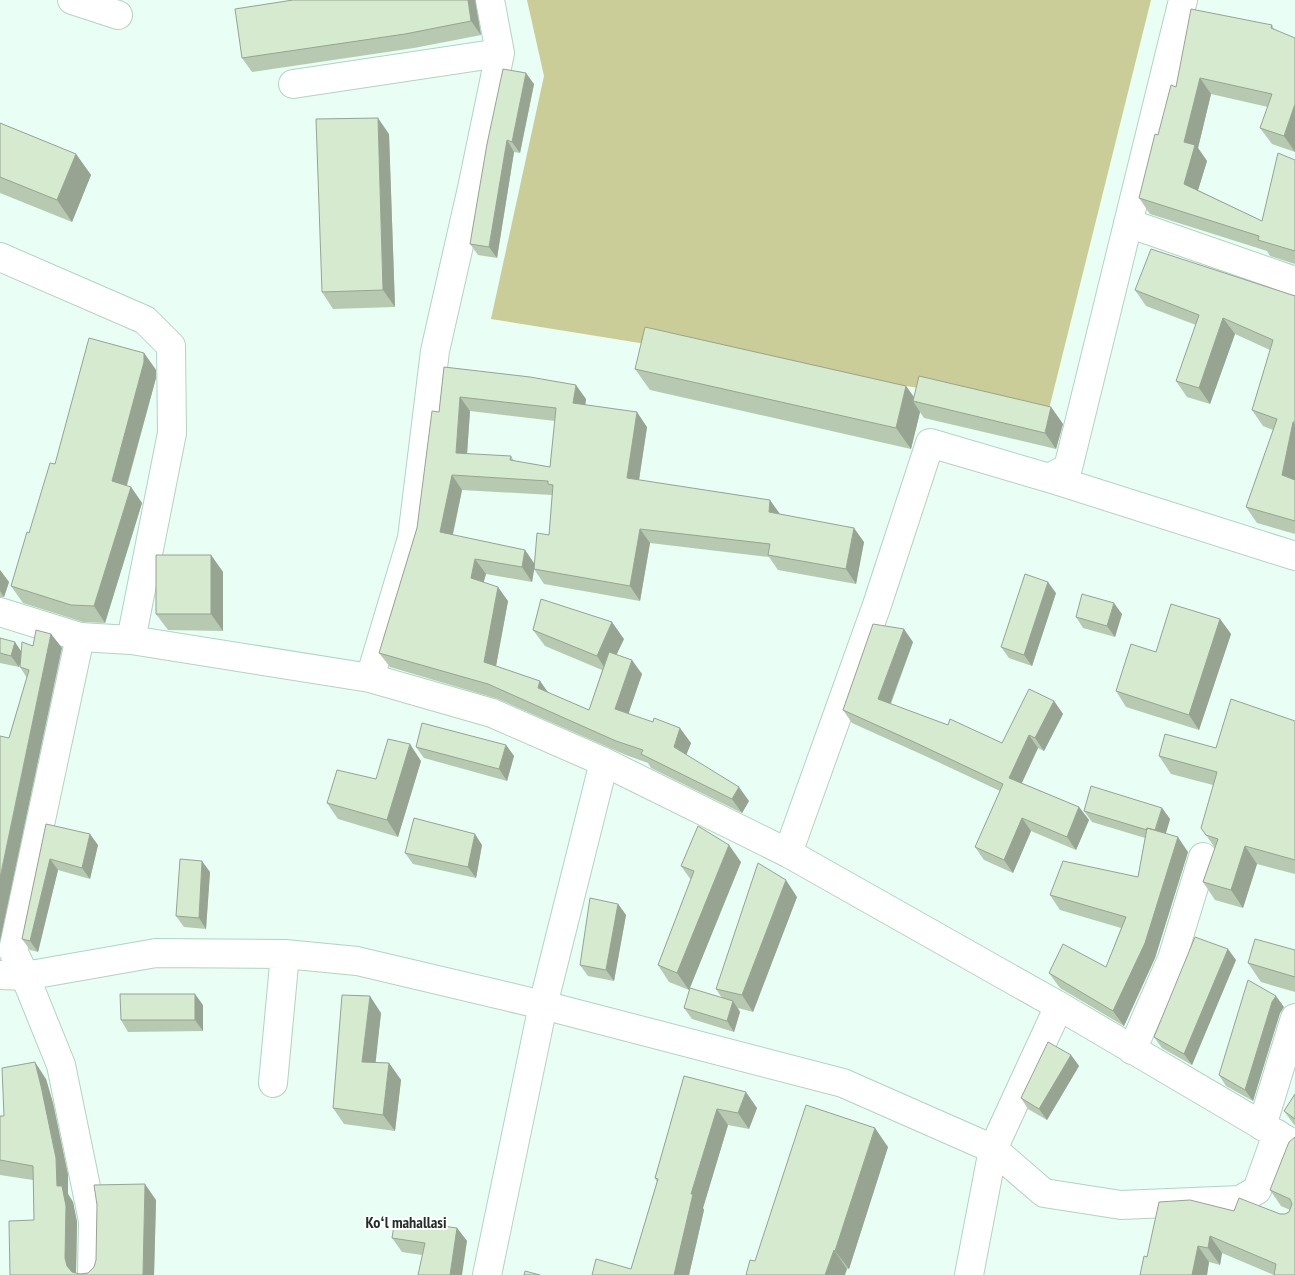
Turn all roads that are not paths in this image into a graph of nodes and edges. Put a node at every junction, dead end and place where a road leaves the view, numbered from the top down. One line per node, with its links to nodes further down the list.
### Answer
1 (72, 0): 4 (street)
2 (490, 0): 5 (street)
3 (1183, 0): 7 (street)
4 (118, 15)
5 (500, 53): 6 (street); 15 (street)
6 (293, 84)
7 (1128, 223): 9 (street); 10 (street)
8 (0, 256): 14 (street)
9 (1295, 281)
10 (1049, 478): 11 (street); 17 (street)
11 (1295, 556)
12 (0, 612): 13 (street)
13 (80, 637): 14 (street); 20 (street)
14 (131, 640): 15 (street)
15 (370, 678): 16 (street)
16 (604, 762): 17 (street); 21 (street)
17 (788, 853): 22 (street)
18 (1203, 857): 24 (street)
19 (285, 954): 20 (street); 21 (street); 25 (street)
20 (13, 976): 28 (street)
21 (543, 1006): 27 (street); 29 (street)
22 (1059, 1006): 24 (street); 27 (street)
23 (1295, 1018): 26 (street)
24 (1132, 1050): 26 (street)
25 (273, 1083)
26 (1278, 1135): 27 (street)
27 (993, 1149): 30 (street)
28 (92, 1275)
29 (487, 1275)
30 (969, 1275)

